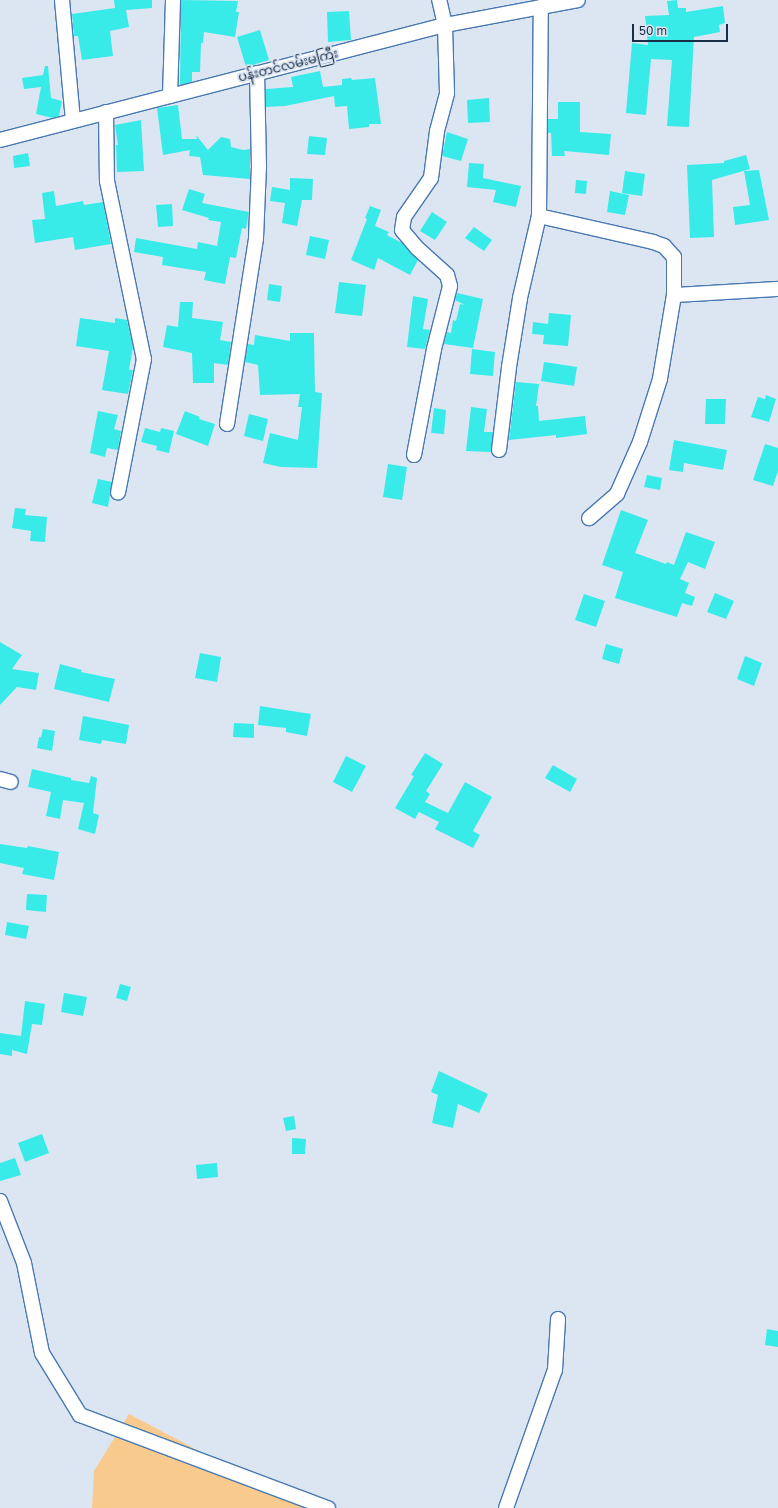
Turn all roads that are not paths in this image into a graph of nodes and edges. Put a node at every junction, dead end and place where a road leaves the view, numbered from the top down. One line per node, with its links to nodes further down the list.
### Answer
1 (62, 0): 10 (street)
2 (173, 0): 8 (street)
3 (439, 0): 6 (street)
4 (578, 0): 5 (street, ပန်းတင်လမ်းမကြီး)
5 (541, 7): 6 (street, ပန်းတင်လမ်းမကြီး); 12 (street)
6 (445, 25): 7 (street, ပန်းတင်လမ်းမကြီး); 17 (street)
7 (257, 74): 8 (street, ပန်းတင်လမ်းမကြီး); 15 (street)
8 (170, 96): 9 (street, ပန်းတင်လမ်းမကြီး)
9 (106, 112): 10 (street, ပန်းတင်လမ်းမကြီး); 18 (street)
10 (73, 121): 11 (street, ပန်းတင်လမ်းမကြီး)
11 (0, 140)
12 (539, 216): 14 (street); 16 (street)
13 (778, 289): 14 (street)
14 (674, 295): 19 (street)
15 (227, 424)
16 (499, 450)
17 (414, 455)
18 (118, 493)
19 (589, 518)
20 (0, 1201): 22 (street)
21 (558, 1318): 23 (street)
22 (328, 1508)
23 (506, 1508)

